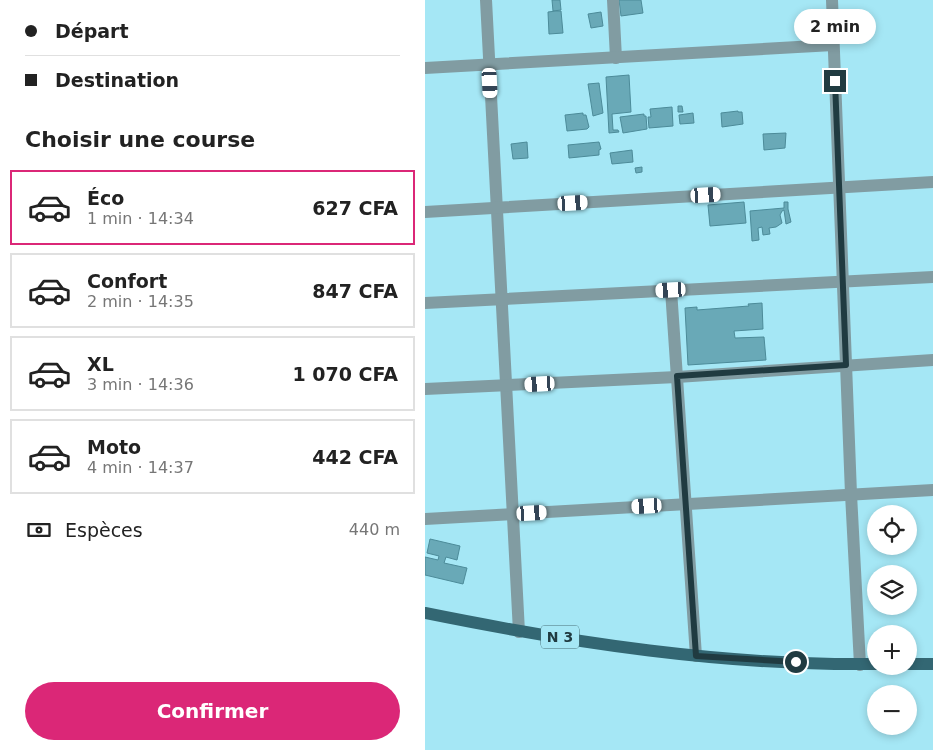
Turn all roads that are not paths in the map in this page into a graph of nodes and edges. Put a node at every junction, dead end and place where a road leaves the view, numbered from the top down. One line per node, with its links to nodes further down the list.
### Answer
1 (486, 0): 6 (street)
2 (613, 0): 5 (street)
3 (832, 0): 4 (street)
4 (833, 45): 5 (street); 9 (street)
5 (616, 58): 6 (street)
6 (489, 65): 7 (street); 10 (street)
7 (425, 68)
8 (933, 182): 9 (street)
9 (839, 188): 10 (street); 13 (street)
10 (497, 207): 11 (street); 15 (street)
11 (425, 212)
12 (933, 277): 13 (street)
13 (843, 281): 14 (street); 18 (street)
14 (671, 290): 15 (street); 19 (street)
15 (501, 299): 16 (street); 20 (street)
16 (425, 303)
17 (933, 360): 18 (street)
18 (846, 365): 19 (street); 23 (street)
19 (677, 376): 20 (street); 24 (street)
20 (506, 385): 21 (street); 25 (street)
21 (425, 390)
22 (933, 490): 23 (street)
23 (851, 494): 24 (street); 32 (street)
24 (686, 504): 25 (street); 29 (street)
25 (513, 514): 26 (street); 28 (street)
26 (425, 519)
27 (425, 613): 28 (main road, N 3)
28 (519, 632): 29 (main road, N 3)
29 (696, 656): 32 (main road, N 3)
30 (917, 664): 31 (main road)
31 (933, 664)
32 (860, 665): 33 (main road, N 3)
33 (867, 665)

